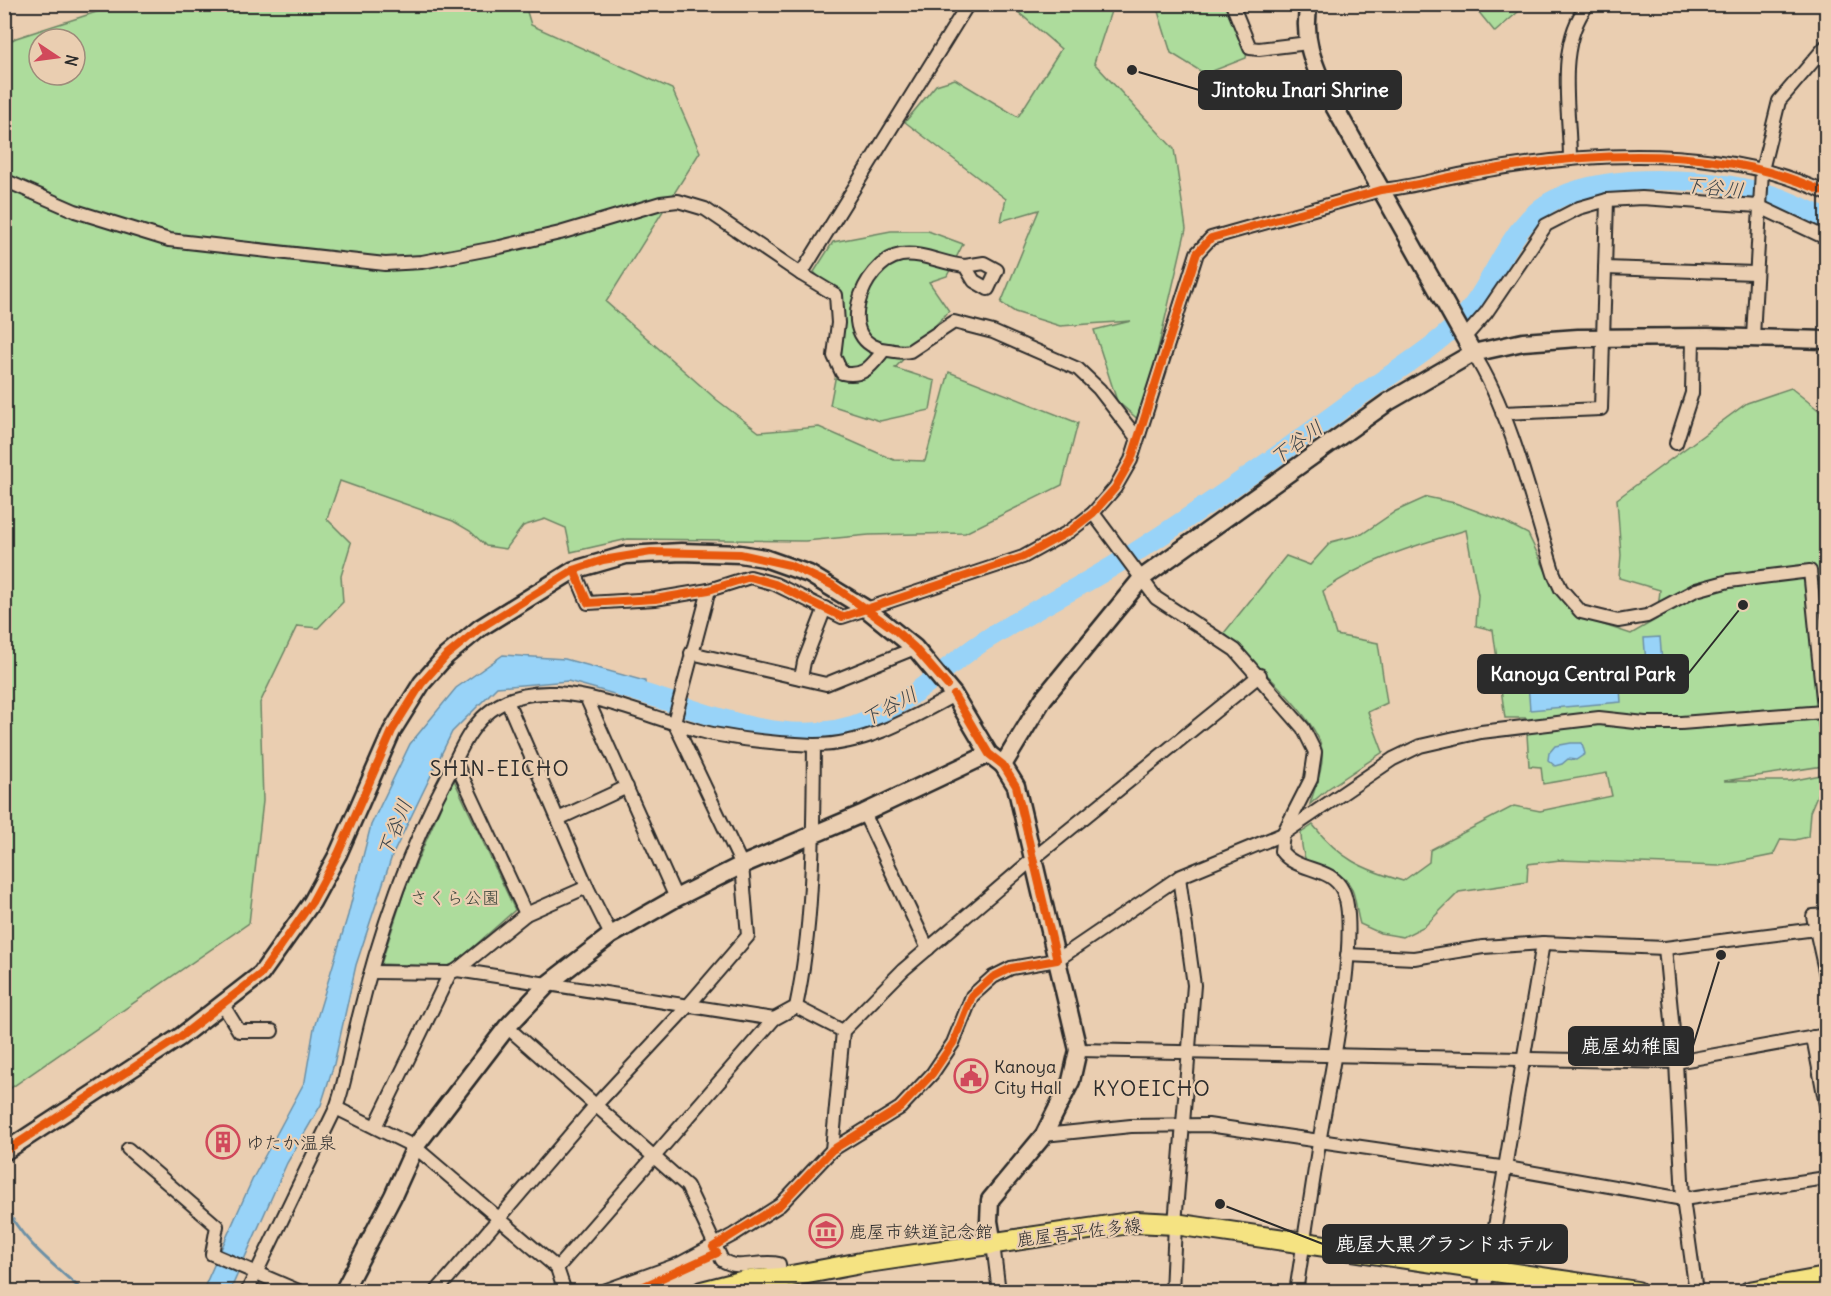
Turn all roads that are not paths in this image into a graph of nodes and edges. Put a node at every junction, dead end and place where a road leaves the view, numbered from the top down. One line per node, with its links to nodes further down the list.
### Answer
1 (968, 4): 18 (street)
2 (1232, 4): 5 (street)
3 (1309, 4): 5 (street)
4 (1588, 4): 7 (street)
5 (1308, 43): 10 (street)
6 (1827, 46): 8 (street)
7 (1570, 159): 8 (street); 10 (street)
8 (1762, 170): 11 (street); 13 (street)
9 (4, 180): 18 (street)
10 (1382, 190): 19 (street); 27 (street)
11 (1827, 193)
12 (1607, 200): 13 (street); 16 (street); 19 (street)
13 (1758, 206): 14 (street); 17 (street)
14 (1827, 238)
15 (965, 266): 24 (street)
16 (1605, 268): 17 (street); 22 (street)
17 (1755, 273): 21 (street)
18 (801, 274): 24 (street)
19 (1464, 334): 25 (street)
20 (1693, 337): 21 (street); 22 (street); 28 (street)
21 (1753, 337): 23 (street)
22 (1603, 338): 25 (street); 26 (street)
23 (1827, 340)
24 (884, 350): 27 (street)
25 (1473, 353): 26 (street); 31 (street)
26 (1502, 413): 42 (street)
27 (1137, 438): 29 (street)
28 (1676, 443)
29 (1093, 513): 31 (street); 34 (street)
30 (574, 570): 32 (street); 34 (street); 72 (street)
31 (1138, 573): 37 (street); 48 (street)
32 (709, 590): 33 (street); 36 (street)
33 (825, 608): 34 (street); 38 (street)
34 (868, 610): 35 (street)
35 (915, 648): 38 (street); 39 (street)
36 (691, 653): 38 (street); 43 (street)
37 (1260, 675): 53 (street); 54 (street)
38 (801, 678)
39 (951, 690): 45 (street); 46 (street)
40 (587, 699): 41 (street); 43 (street); 49 (street)
41 (507, 701): 47 (street); 51 (street)
42 (1824, 712): 44 (street); 53 (street)
43 (674, 722): 45 (street); 55 (street)
44 (1827, 728)
45 (814, 745): 52 (street)
46 (989, 754): 48 (street); 50 (street)
47 (455, 761): 59 (street); 70 (street)
48 (1003, 765): 54 (street)
49 (627, 788): 51 (street); 58 (street)
50 (864, 813): 52 (street); 65 (street)
51 (558, 819): 57 (street)
52 (813, 834): 55 (street); 74 (street)
53 (1283, 834): 56 (street); 66 (street)
54 (1033, 859): 65 (street); 67 (street)
55 (742, 865): 58 (street); 73 (street)
56 (1179, 877): 67 (street); 82 (street)
57 (587, 887): 59 (street); 62 (street)
58 (676, 898): 62 (street)
59 (526, 914): 69 (street)
60 (1827, 915): 61 (street)
61 (1816, 929): 64 (street); 68 (street)
62 (611, 935): 71 (street)
63 (1543, 943): 64 (street); 66 (street); 84 (street)
64 (1665, 948): 85 (street)
65 (928, 949): 78 (street)
66 (1347, 955): 83 (street)
67 (1057, 960): 81 (street); 95 (street)
68 (1826, 969)
69 (454, 971): 70 (street); 71 (street); 90 (street)
70 (371, 972): 88 (street)
71 (549, 983): 73 (street); 76 (street)
72 (223, 1005): 77 (street); 96 (street)
73 (687, 1007): 75 (street); 87 (street)
74 (796, 1007): 75 (street); 78 (street)
75 (774, 1019): 97 (street)
76 (507, 1027): 87 (street); 93 (street)
77 (272, 1031)
78 (843, 1031): 95 (street)
79 (1827, 1035): 80 (street)
80 (1813, 1037): 85 (street); 86 (street)
81 (1078, 1050): 82 (street); 91 (street)
82 (1187, 1052): 83 (street); 89 (street)
83 (1335, 1054): 84 (street); 92 (street)
84 (1525, 1058): 85 (street); 98 (street)
85 (1676, 1062): 100 (street)
86 (1827, 1105)
87 (594, 1107): 97 (street); 101 (street)
88 (336, 1108): 90 (street); 108 (street)
89 (1182, 1124): 91 (street); 92 (street); 102 (street)
90 (375, 1127): 93 (street)
91 (1044, 1135): 104 (street)
92 (1320, 1143): 98 (street); 103 (street)
93 (415, 1147): 101 (street); 113 (street)
94 (128, 1149): 108 (street)
95 (832, 1150): 105 (street)
96 (4, 1152)
97 (656, 1157): 105 (street); 106 (street)
98 (1507, 1168): 100 (street); 107 (street)
99 (1827, 1178): 100 (street)
100 (1683, 1199): 123 (street)
101 (499, 1220): 106 (street); 114 (street)
102 (1175, 1224): 103 (main road, 鹿屋吾平佐多線); 104 (main road, 鹿屋吾平佐多線); 119 (street)
103 (1304, 1243): 107 (main road, 鹿屋吾平佐多線); 120 (street)
104 (993, 1244): 110 (main road, 鹿屋吾平佐多線); 118 (street)
105 (713, 1247): 110 (street); 116 (street)
106 (557, 1268): 115 (street)
107 (1488, 1270): 121 (street); 122 (main road, 鹿屋吾平佐多線)
108 (256, 1271): 111 (street); 112 (street)
109 (1827, 1278): 124 (main road)
110 (782, 1285): 117 (main road, 鹿屋吾平佐多線)
111 (248, 1292)
112 (301, 1292)
113 (343, 1292)
114 (436, 1292)
115 (565, 1292)
116 (601, 1292)
117 (702, 1292)
118 (999, 1292)
119 (1172, 1292)
120 (1296, 1292)
121 (1484, 1292)
122 (1637, 1292)
123 (1696, 1292)
124 (1749, 1292)

